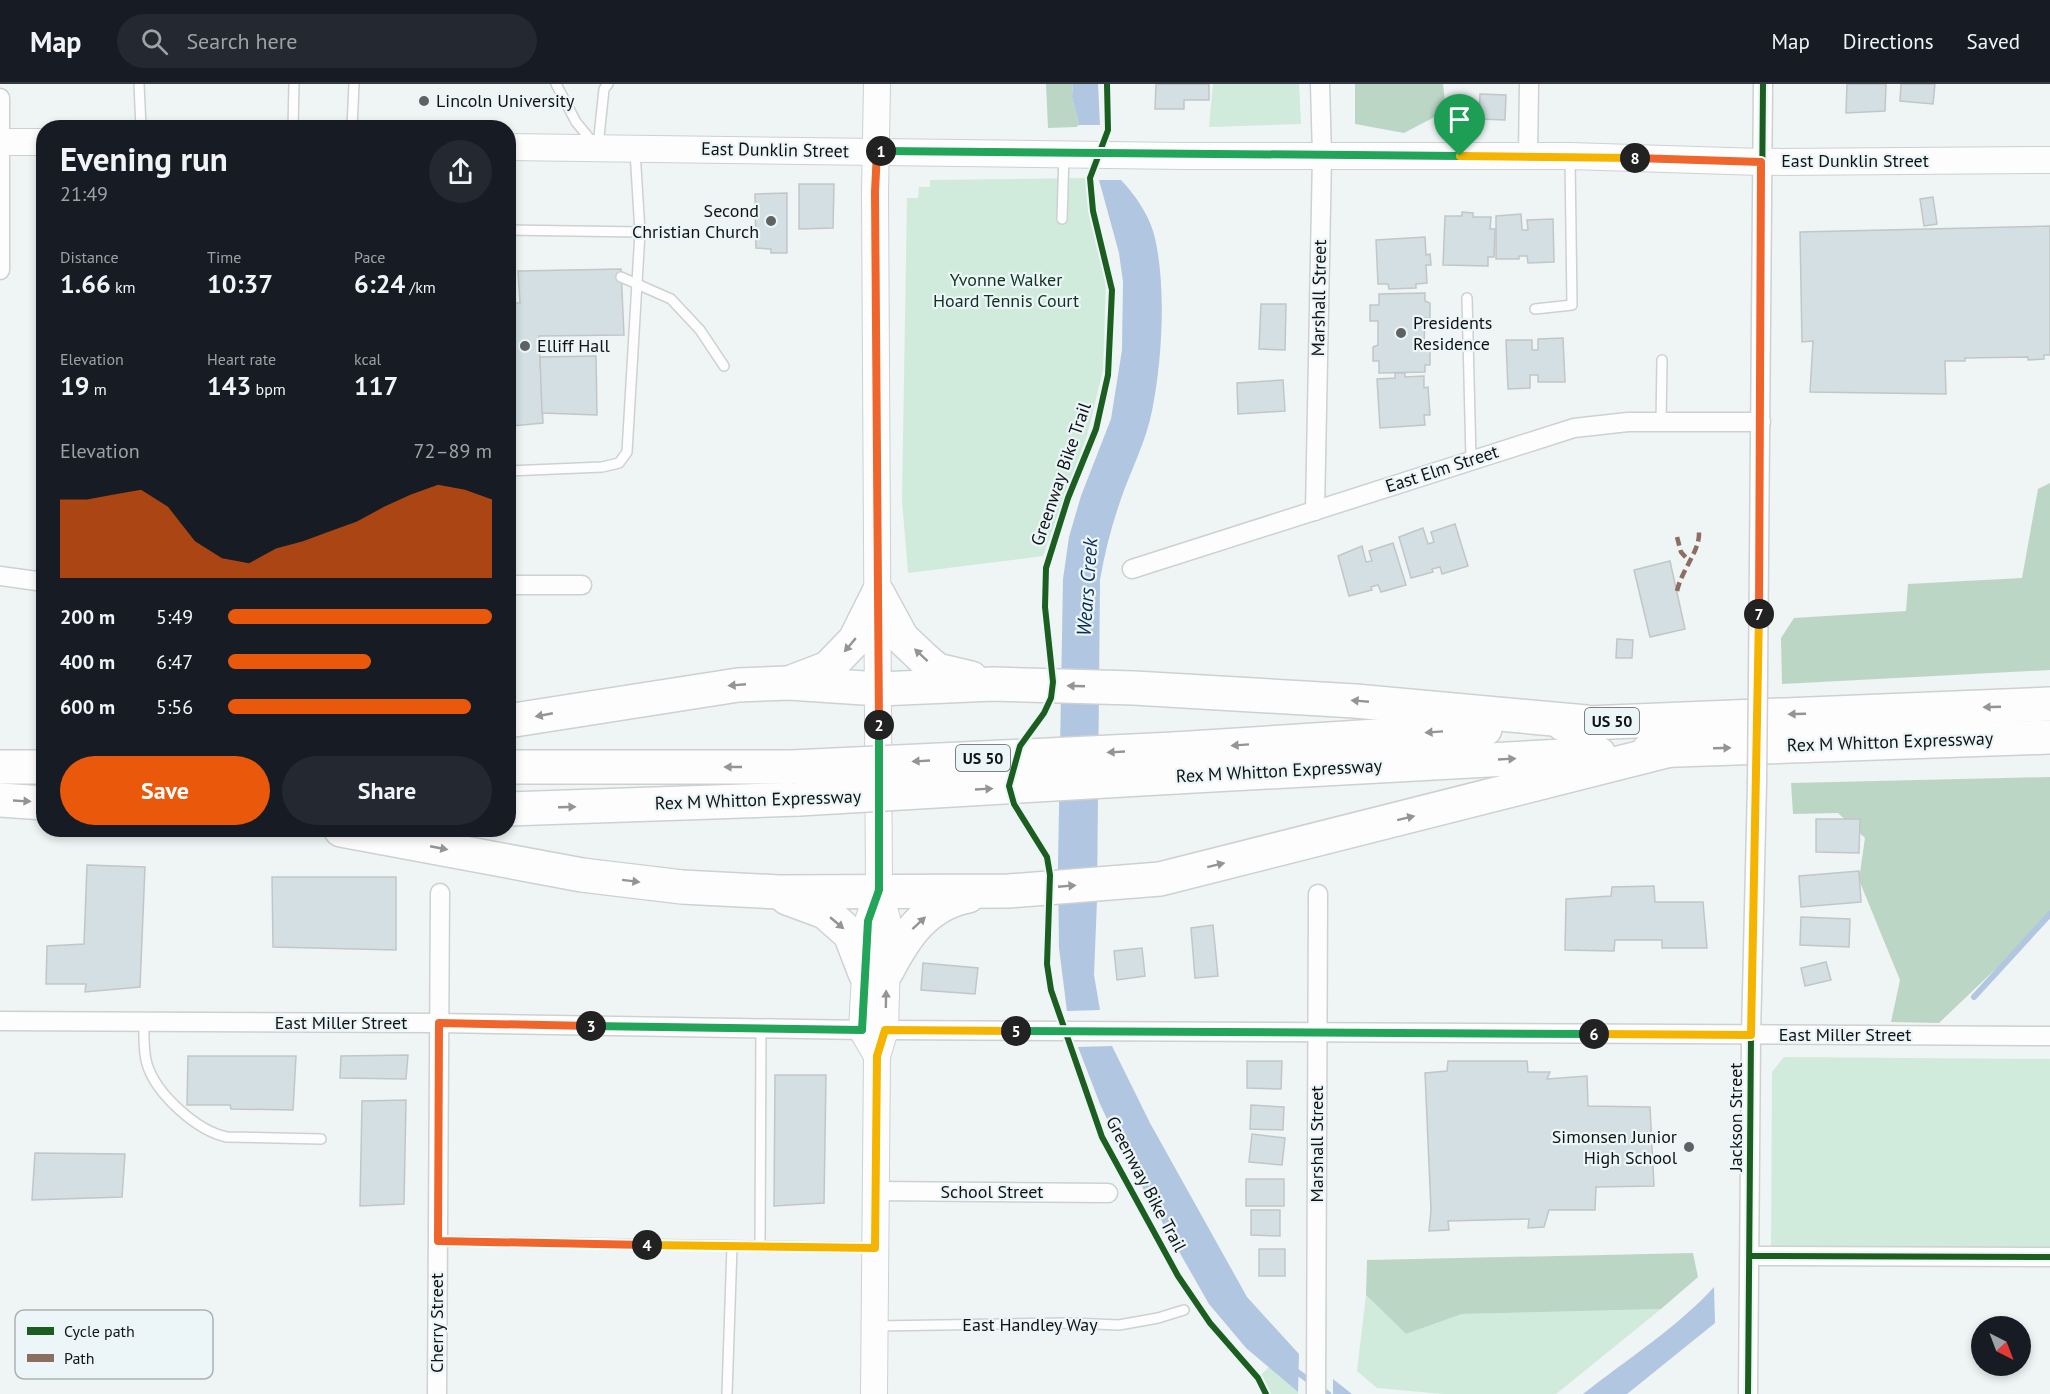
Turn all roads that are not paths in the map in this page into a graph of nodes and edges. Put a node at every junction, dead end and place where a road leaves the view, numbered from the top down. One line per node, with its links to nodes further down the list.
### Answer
1 (139, 84): 11 (lane)
2 (294, 84): 12 (lane)
3 (354, 84): 13 (lane)
4 (556, 84): 17 (lane)
5 (608, 84): 17 (lane)
6 (877, 84): 19 (main road)
7 (1320, 84): 21 (street, Marshall Street)
8 (1529, 84): 22 (street)
9 (1762, 84): 25 (street, Jackson Street)
10 (0, 98): 14 (street)
11 (141, 120)
12 (293, 120)
13 (352, 120)
14 (0, 142): 15 (main road); 29 (street)
15 (36, 142)
16 (516, 147): 17 (main road, East Dunklin Street)
17 (598, 148): 18 (main road, East Dunklin Street)
18 (634, 148): 19 (main road, East Dunklin Street); 28 (lane)
19 (877, 151): 20 (main road, East Dunklin Street); 46 (main road)
20 (1064, 153): 21 (main road, East Dunklin Street); 26 (lane)
21 (1322, 156): 22 (main road, East Dunklin Street); 40 (street, Marshall Street)
22 (1528, 156): 23 (main road, East Dunklin Street)
23 (1570, 156): 25 (main road, East Dunklin Street); 33 (lane)
24 (2050, 160): 25 (main road, East Dunklin Street)
25 (1761, 162): 37 (street, Jackson Street)
26 (1062, 219)
27 (516, 230): 28 (lane)
28 (640, 232): 31 (lane)
29 (0, 270)
30 (621, 277): 31 (lane)
31 (638, 284): 35 (lane); 39 (lane)
32 (1467, 298): 38 (lane)
33 (1536, 309)
34 (1662, 360): 36 (lane)
35 (724, 366)
36 (1661, 422): 37 (street, East Elm Street); 38 (street, East Elm Street)
37 (1761, 422): 75 (street, Jackson Street, bridge)
38 (1471, 459): 40 (street, East Elm Street)
39 (516, 471)
40 (1315, 511): 41 (street, East Elm Street)
41 (1132, 569)
42 (0, 576): 43 (street)
43 (36, 581)
44 (516, 585): 45 (street)
45 (582, 585)
46 (878, 594): 47 (highway, one-way to 47); 48 (highway, one-way to 46); 49 (main road)
47 (789, 683): 49 (highway); 51 (highway, one-way to 51)
48 (993, 684): 49 (highway); 52 (highway, one-way to 48)
49 (879, 689): 63 (main road)
50 (2050, 704): 52 (highway, Rex M Whitton Expressway / US 50, one-way to 52)
51 (516, 720)
52 (1586, 722): 55 (highway, Rex M Whitton Expressway / US 50, one-way to 55)
53 (2050, 737): 54 (highway, Rex M Whitton Expressway / US 50, one-way to 53)
54 (1670, 750): 55 (highway, Rex M Whitton Expressway / US 50, one-way to 54); 64 (highway, one-way to 54)
55 (1175, 763): 58 (highway, Rex M Whitton Expressway / US 50, one-way to 58, bridge); 61 (highway, Rex M Whitton Expressway / US 50, one-way to 55, bridge)
56 (0, 767): 57 (highway)
57 (36, 767)
58 (516, 767)
59 (0, 800): 60 (highway, one-way to 60)
60 (36, 802)
61 (516, 809)
62 (378, 837): 65 (highway, one-way to 65)
63 (879, 890): 64 (highway); 65 (highway); 68 (main road)
64 (1002, 891): 68 (highway, one-way to 64)
65 (765, 892): 68 (highway, one-way to 68)
66 (441, 893): 71 (street, Cherry Street)
67 (1318, 894): 74 (street, Marshall Street)
68 (876, 972): 73 (main road)
69 (0, 1021): 70 (street, East Miller Street)
70 (144, 1022): 71 (street, East Miller Street); 77 (lane)
71 (439, 1023): 72 (street, East Miller Street); 80 (street, Cherry Street)
72 (761, 1028): 73 (street, East Miller Street); 82 (lane)
73 (873, 1030): 74 (street, East Miller Street); 78 (main road)
74 (1317, 1032): 75 (street, East Miller Street); 91 (street, Marshall Street)
75 (1751, 1035): 76 (street, East Miller Street); 84 (street, Jackson Street)
76 (2050, 1036)
77 (321, 1139)
78 (875, 1191): 79 (street, School Street); 83 (main road)
79 (1108, 1192)
80 (438, 1241): 81 (lane); 88 (street, Cherry Street)
81 (732, 1246): 82 (lane); 89 (lane)
82 (760, 1246): 83 (lane)
83 (875, 1248): 87 (main road)
84 (1750, 1256): 85 (street); 92 (street, Jackson Street)
85 (2050, 1257)
86 (1184, 1310): 87 (lane, East Handley Way)
87 (874, 1326): 90 (main road)
88 (437, 1394)
89 (727, 1394)
90 (874, 1394)
91 (1316, 1394)
92 (1748, 1394)

